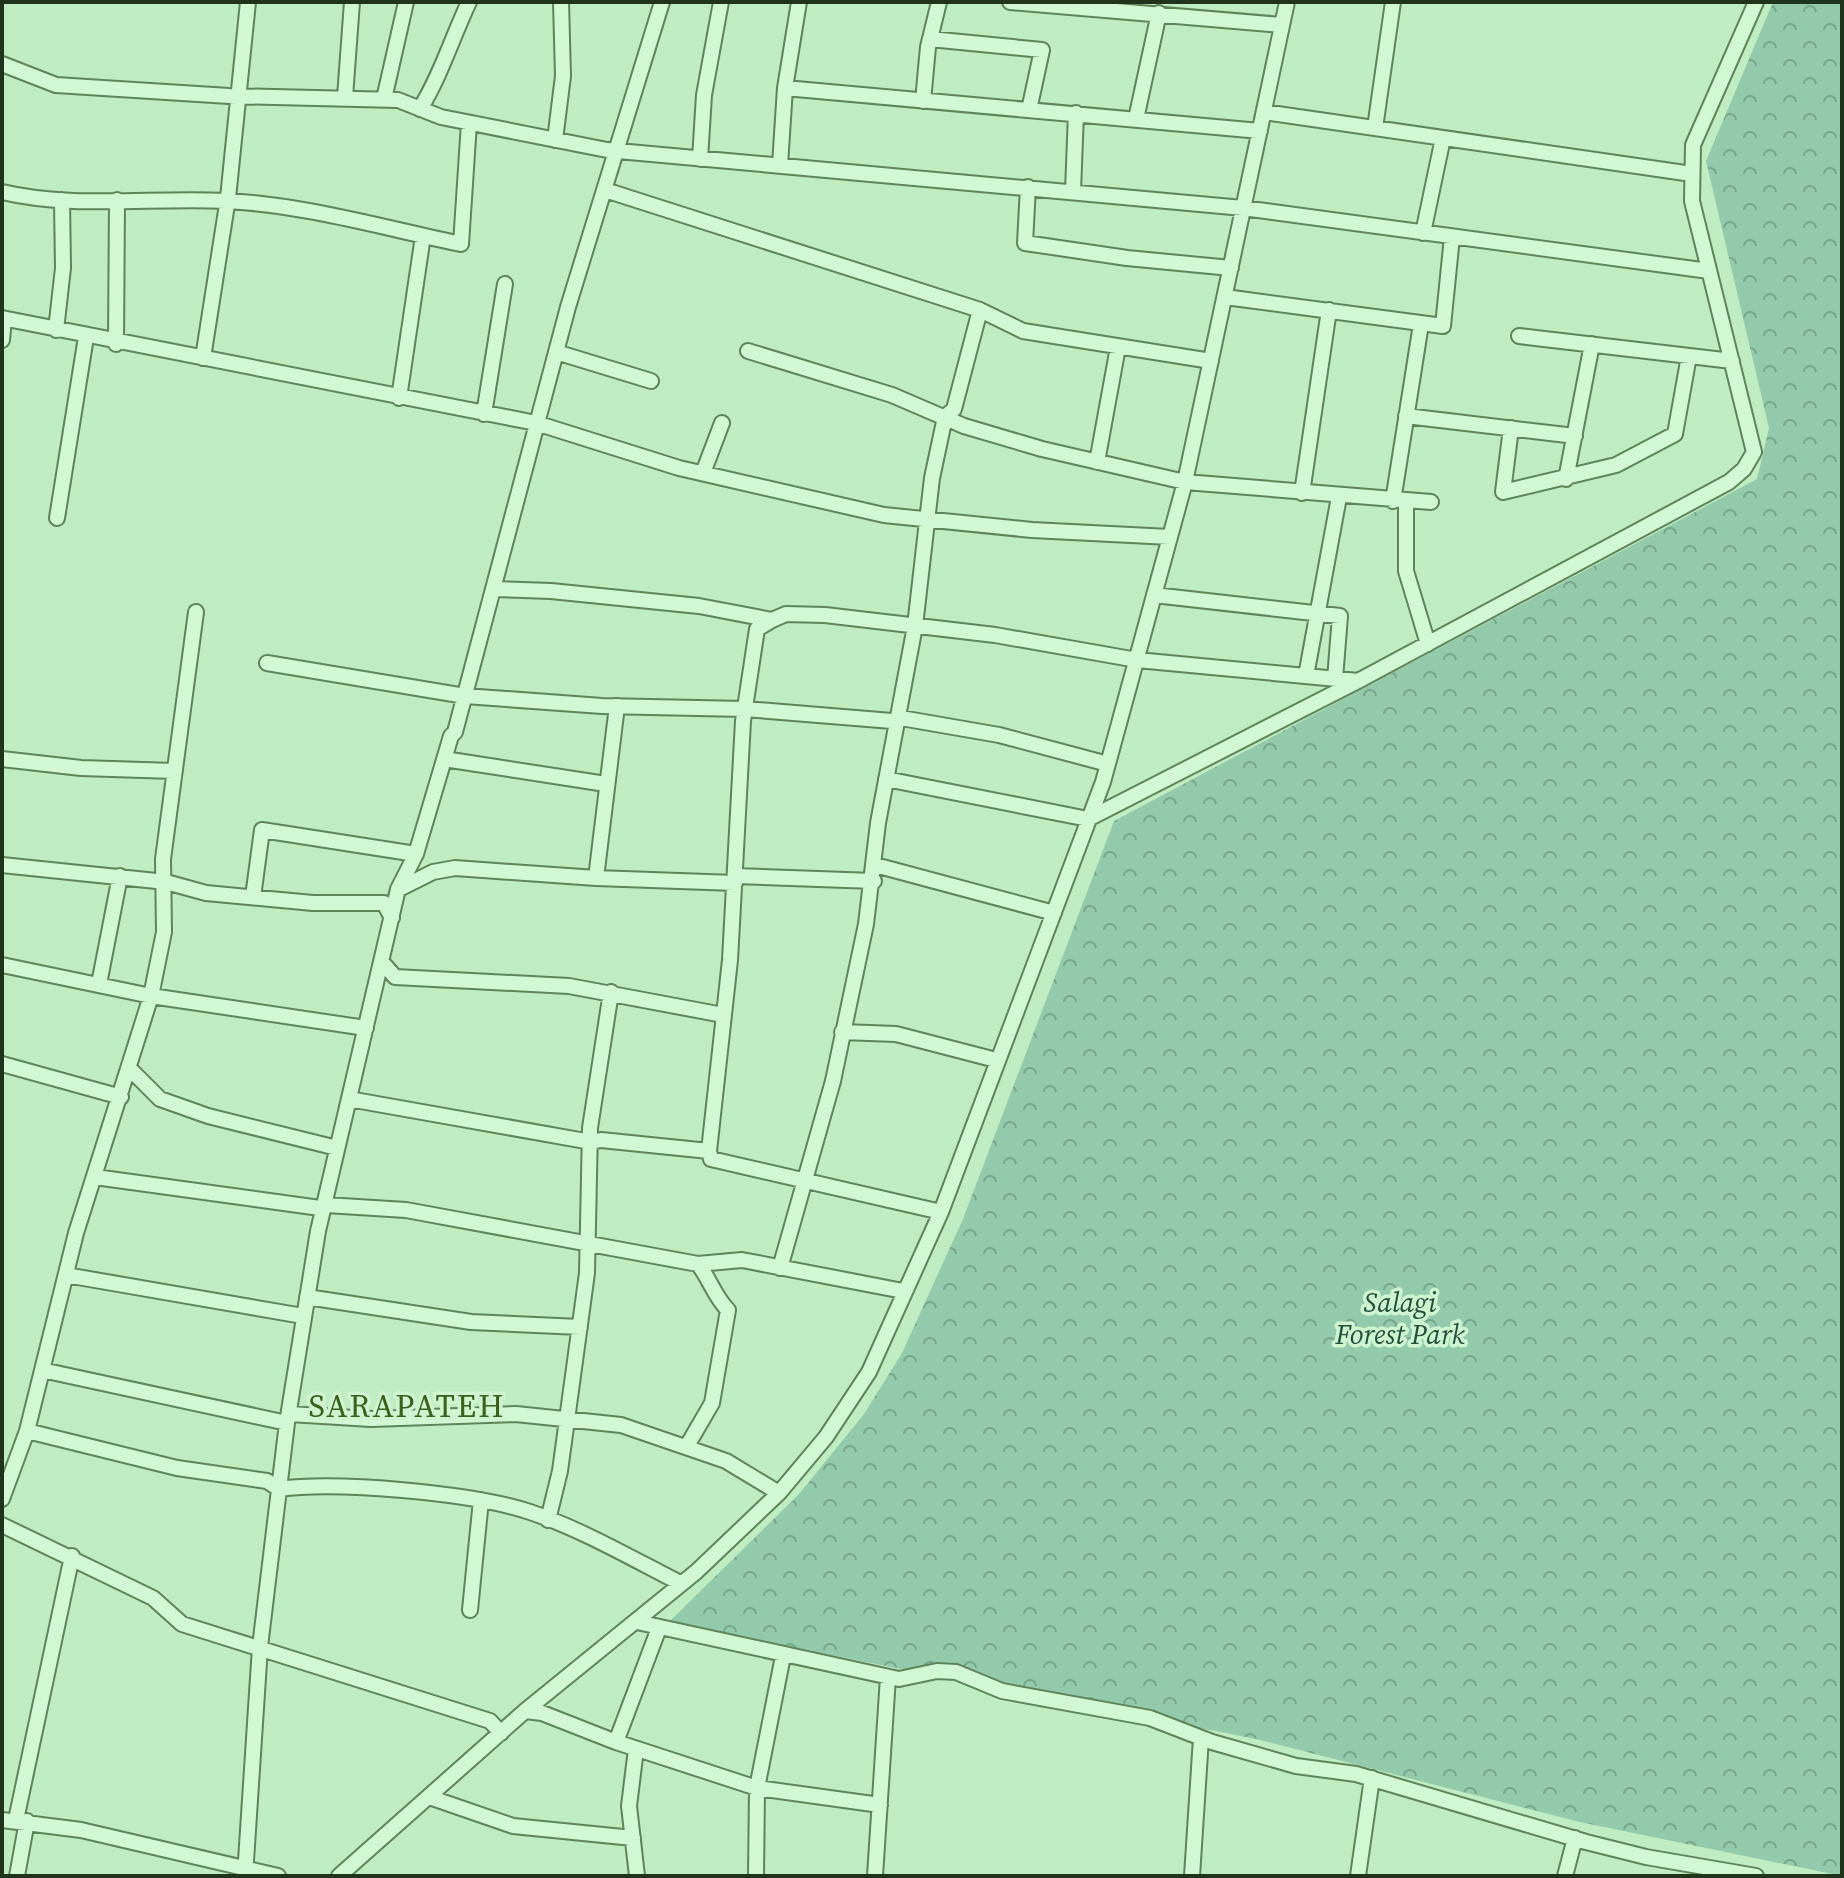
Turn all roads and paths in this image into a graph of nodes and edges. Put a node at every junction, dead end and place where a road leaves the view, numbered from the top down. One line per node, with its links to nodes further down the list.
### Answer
1 (248, 2): 20 (street)
2 (352, 2): 21 (street)
3 (406, 2): 22 (street)
4 (469, 2): 24 (street)
5 (561, 2): 33 (street)
6 (662, 2): 34 (street)
7 (721, 2): 35 (street)
8 (799, 2): 19 (street)
9 (939, 2): 17 (street)
10 (1010, 2): 14 (street)
11 (1287, 2): 16 (street)
12 (1393, 2): 30 (street)
13 (1756, 2): 37 (street)
14 (1067, 4): 15 (street)
15 (1159, 13): 16 (street); 28 (street)
16 (1282, 25): 26 (street)
17 (930, 39): 23 (street); 25 (street)
18 (2, 64): 20 (street)
19 (785, 88): 23 (street); 36 (street)
20 (239, 96): 21 (street); 44 (street)
21 (345, 97): 22 (street)
22 (384, 99): 24 (street)
23 (923, 101): 25 (street)
24 (420, 109): 29 (street)
25 (1029, 110): 27 (street)
26 (1264, 112): 30 (street); 31 (street)
27 (1076, 113): 28 (street); 40 (street)
28 (1136, 119): 31 (street)
29 (469, 123): 33 (street); 47 (street)
30 (1375, 128): 32 (street)
31 (1260, 131): 45 (street)
32 (1443, 138): 37 (street); 46 (street)
33 (555, 140): 34 (street)
34 (617, 151): 35 (street); 39 (street)
35 (700, 159): 36 (street)
36 (780, 165): 38 (street)
37 (1692, 174): 50 (street)
38 (1028, 187): 40 (street); 49 (street)
39 (605, 190): 53 (street); 65 (street)
40 (1073, 191): 45 (street)
41 (2, 192): 42 (street)
42 (62, 200): 43 (street); 57 (street)
43 (117, 200): 44 (street); 61 (street)
44 (228, 201): 47 (street); 67 (street)
45 (1243, 208): 46 (street); 49 (street)
46 (1423, 233): 48 (street)
47 (423, 236): 71 (street)
48 (1452, 237): 50 (street); 56 (street)
49 (1231, 268): 52 (street)
50 (1709, 271): 69 (street)
51 (505, 284): 72 (street)
52 (1225, 297): 54 (street); 68 (street)
53 (980, 310): 63 (street); 74 (street)
54 (1329, 310): 56 (street); 83 (street)
55 (3, 319): 57 (street); 60 (street)
56 (1421, 324): 73 (street)
57 (56, 330): 59 (street)
58 (1519, 336): 62 (street)
59 (86, 337): 61 (street); 87 (street)
60 (2, 340)
61 (116, 344): 67 (street)
62 (1592, 344): 66 (street); 78 (street)
63 (1118, 347): 68 (street); 79 (street)
64 (748, 351): 74 (street)
65 (556, 352): 70 (street); 75 (street)
66 (1689, 356): 69 (street); 81 (street)
67 (203, 358): 71 (street)
68 (1211, 361): 82 (street)
69 (1732, 361): 96 (street)
70 (651, 381)
71 (399, 398): 72 (street)
72 (484, 414): 75 (street)
73 (1406, 416): 77 (street); 85 (street)
74 (945, 417): 79 (street); 88 (street)
75 (536, 423): 80 (street); 90 (street)
76 (722, 423): 80 (street)
77 (1511, 428): 78 (street); 81 (street)
78 (1575, 436): 81 (street)
79 (1097, 462): 82 (street)
80 (703, 473): 88 (street)
81 (1566, 479)
82 (1185, 482): 83 (street); 89 (street)
83 (1302, 493): 84 (street)
84 (1339, 497): 85 (street); 92 (street)
85 (1399, 502): 86 (street); 96 (street)
86 (1431, 502)
87 (57, 518)
88 (929, 519): 89 (street); 95 (street)
89 (1170, 537): 91 (street)
90 (494, 589): 94 (street); 102 (street)
91 (1154, 595): 92 (street); 97 (street)
92 (1316, 611): 99 (street); 100 (street)
93 (196, 612): 109 (street)
94 (772, 620): 95 (street); 104 (street)
95 (915, 626): 97 (street); 105 (street)
96 (1428, 644): 101 (street)
97 (1137, 660): 99 (street); 108 (street)
98 (267, 663): 102 (street)
99 (1306, 676): 100 (street)
100 (1335, 679): 101 (street)
101 (1358, 681): 112 (street)
102 (465, 696): 103 (street); 107 (street)
103 (617, 706): 104 (street); 111 (street)
104 (745, 709): 105 (street); 118 (street)
105 (901, 718): 108 (street); 110 (street)
106 (2, 759): 109 (street)
107 (444, 759): 111 (street); 113 (street)
108 (1108, 764): 112 (street)
109 (174, 771): 120 (street)
110 (886, 779): 112 (street); 115 (street)
111 (606, 784): 117 (street)
112 (1088, 819): 123 (street)
113 (416, 854): 121 (street); 122 (street)
114 (2, 865): 116 (street)
115 (875, 865): 119 (street); 123 (street)
116 (120, 876): 120 (street); 127 (street)
117 (596, 878): 118 (street); 121 (street)
118 (735, 880): 119 (street); 130 (street)
119 (874, 881): 132 (street)
120 (166, 882): 122 (street); 129 (street)
121 (398, 889): 124 (street)
122 (253, 897): 124 (street)
123 (1054, 913): 133 (street)
124 (392, 918): 125 (street)
125 (382, 962): 128 (street); 131 (street)
126 (2, 965): 127 (street)
127 (99, 984): 129 (street)
128 (611, 992): 130 (street); 138 (street)
129 (151, 996): 131 (street); 135 (street)
130 (723, 1015): 140 (street)
131 (366, 1028): 137 (street)
132 (842, 1032): 133 (street); 142 (street)
133 (996, 1060): 144 (street)
134 (2, 1064): 136 (street)
135 (130, 1069): 136 (street); 139 (street)
136 (121, 1097): 141 (street)
137 (349, 1099): 138 (street); 139 (street)
138 (591, 1142): 140 (street); 145 (street)
139 (337, 1148): 143 (street)
140 (709, 1151): 142 (street)
141 (95, 1177): 143 (street); 148 (street)
142 (806, 1183): 144 (street); 147 (street)
143 (326, 1205): 145 (street); 150 (street)
144 (941, 1212): 149 (street)
145 (587, 1242): 146 (street); 152 (street)
146 (698, 1264): 147 (street); 157 (street)
147 (780, 1268): 149 (street)
148 (66, 1275): 151 (street); 153 (street)
149 (903, 1291): 159 (street)
150 (307, 1297): 151 (street); 152 (street)
151 (303, 1316): 155 (street)
152 (580, 1327): 154 (street)
153 (42, 1370): 155 (street); 156 (street)
154 (567, 1417): 155 (street); 157 (street); 162 (street)
155 (288, 1418): 158 (street)
156 (27, 1431): 158 (street); 160 (street)
157 (687, 1446): 159 (street)
158 (279, 1489): 161 (street); 169 (street)
159 (779, 1493): 165 (street)
160 (2, 1499)
161 (481, 1500): 162 (street); 166 (street)
162 (548, 1520): 165 (street)
163 (2, 1525): 164 (street)
164 (72, 1556): 169 (street); 181 (street)
165 (680, 1583): 167 (street)
166 (470, 1610)
167 (637, 1622): 168 (street); 172 (street)
168 (659, 1628): 170 (street); 175 (street)
169 (260, 1647): 173 (street); 185 (street)
170 (783, 1656): 171 (street); 178 (street)
171 (888, 1677): 174 (street); 180 (street)
172 (525, 1711): 173 (street); 175 (street)
173 (501, 1733): 179 (street)
174 (1201, 1738): 177 (street); 192 (street)
175 (616, 1742): 176 (street)
176 (636, 1749): 178 (street); 182 (street)
177 (1372, 1778): 183 (street); 193 (street)
178 (757, 1788): 180 (street); 190 (street)
179 (429, 1797): 182 (street); 188 (street)
180 (880, 1805): 191 (street)
181 (15, 1820): 185 (street); 186 (street)
182 (633, 1838): 189 (street)
183 (1575, 1838): 184 (street); 194 (street)
184 (1674, 1869): 195 (street)
185 (245, 1872): 187 (street)
186 (17, 1876)
187 (278, 1876)
188 (339, 1876)
189 (637, 1876)
190 (756, 1876)
191 (875, 1876)
192 (1192, 1876)
193 (1358, 1876)
194 (1565, 1876)
195 (1756, 1876)

